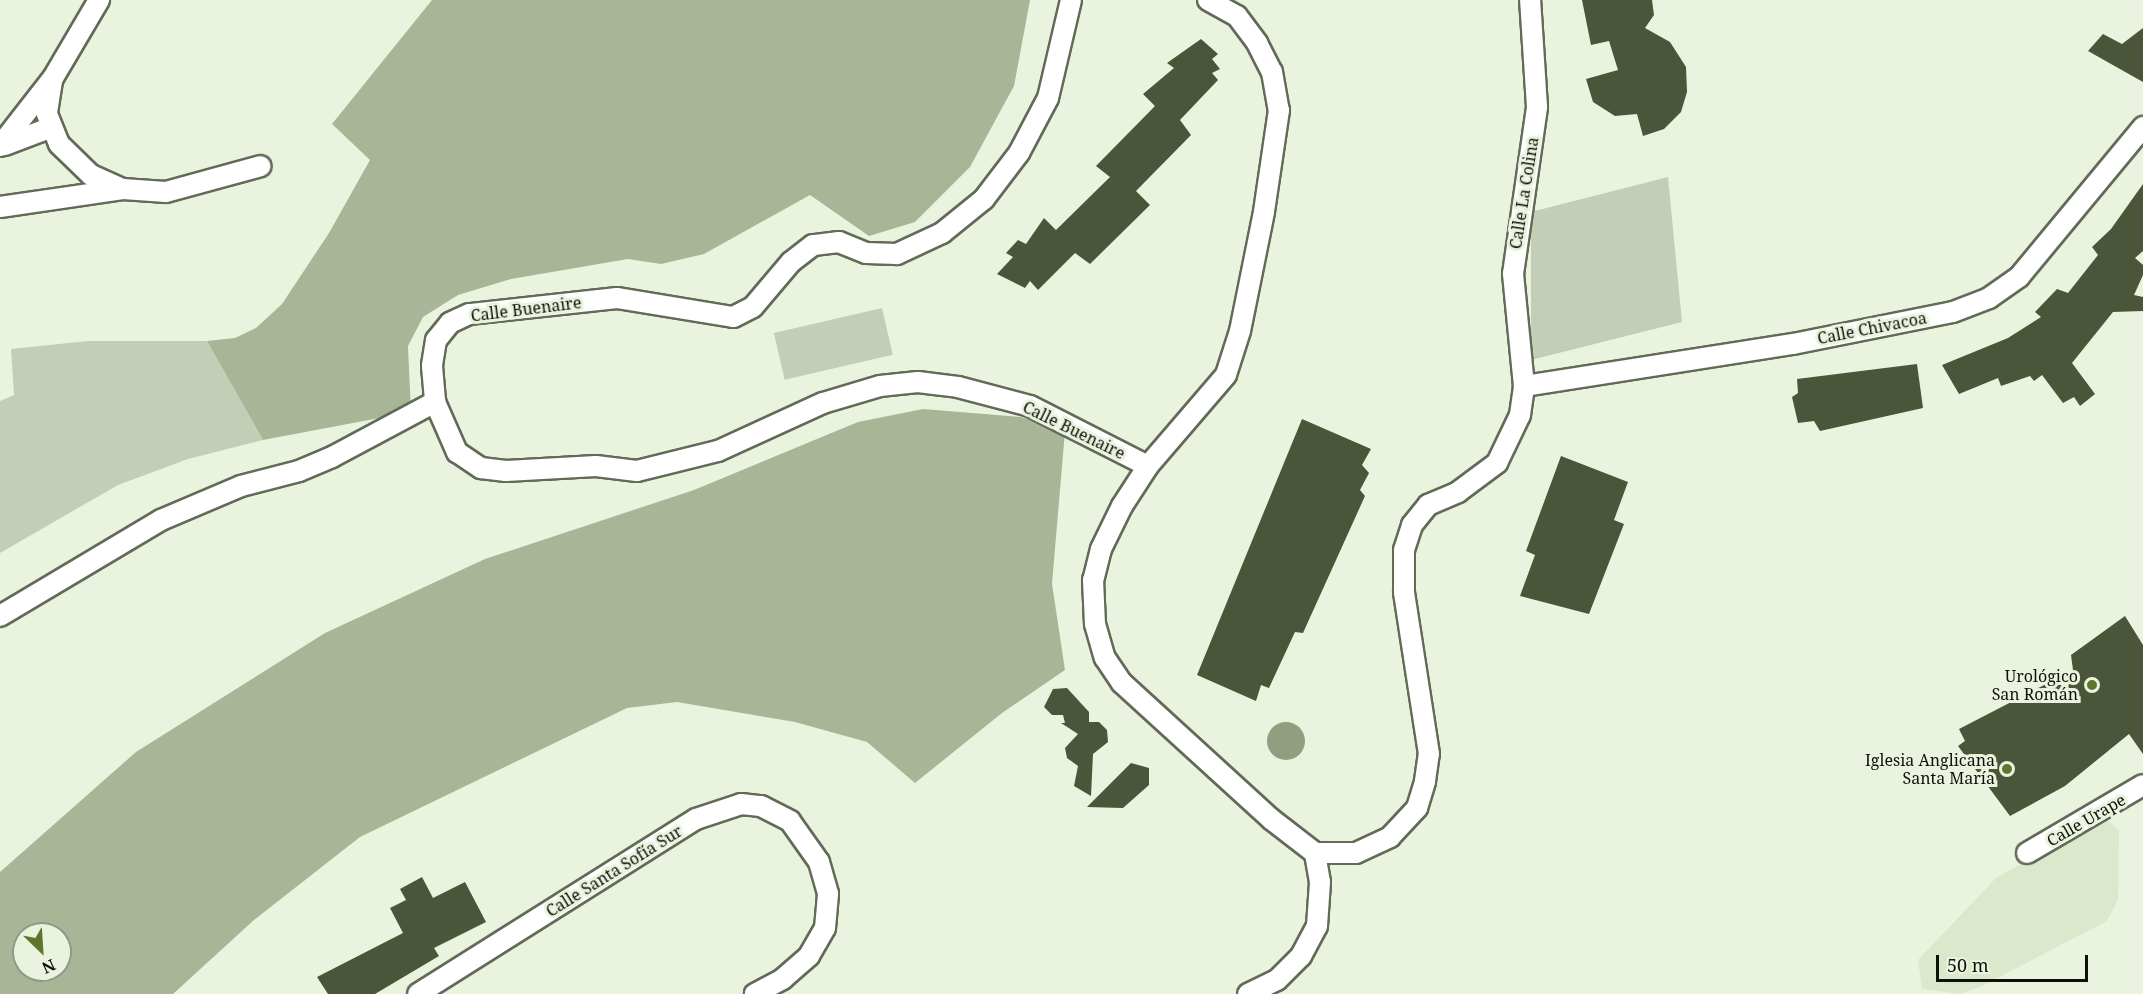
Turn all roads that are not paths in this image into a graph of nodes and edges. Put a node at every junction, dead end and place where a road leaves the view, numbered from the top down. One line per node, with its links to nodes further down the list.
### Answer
1 (99, 0): 5 (street)
2 (1071, 0): 14 (street, Calle Buenaire)
3 (1208, 0): 15 (street)
4 (1530, 0): 13 (street, Calle La Colina)
5 (53, 78): 7 (street); 8 (street)
6 (2143, 126): 13 (street, Calle Chivacoa)
7 (52, 127): 8 (street); 11 (street)
8 (0, 148)
9 (261, 166): 11 (street)
10 (0, 188): 12 (street)
11 (123, 189): 12 (street)
12 (6, 206)
13 (1524, 386): 18 (street, Calle La Colina)
14 (435, 402): 15 (street, Calle Buenaire); 16 (street)
15 (1148, 466): 18 (street)
16 (0, 616)
17 (2143, 785): 19 (street, Calle Urape)
18 (1315, 853): 22 (street)
19 (2027, 853)
20 (418, 994): 21 (street, Calle Santa Sofía Sur)
21 (755, 994)
22 (1248, 994)

